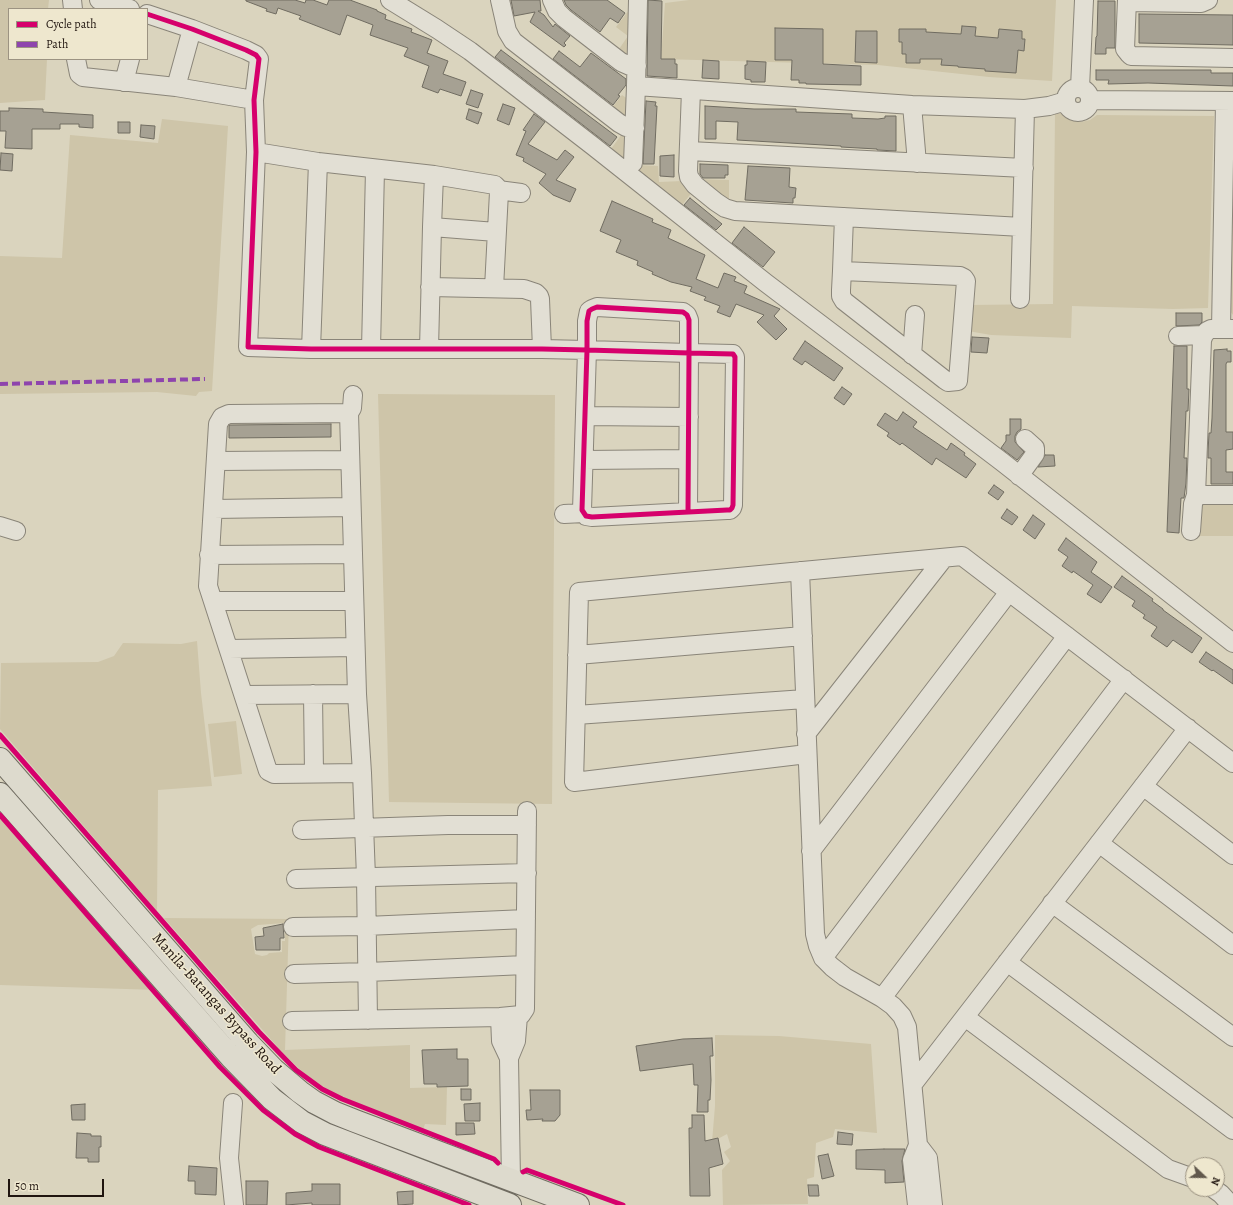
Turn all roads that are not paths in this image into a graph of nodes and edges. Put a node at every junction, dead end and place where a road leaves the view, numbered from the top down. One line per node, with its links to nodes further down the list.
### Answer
1 (99, 0): 9 (street)
2 (390, 0): 64 (street)
3 (500, 0): 25 (street)
4 (552, 0): 15 (street)
5 (1084, 0): 20 (street)
6 (1208, 0): 8 (street)
7 (634, 1): 15 (street)
8 (1127, 1): 12 (street)
9 (127, 8)
10 (148, 14): 11 (street)
11 (192, 29): 18 (street); 21 (street)
12 (1233, 58)
13 (76, 60): 16 (street)
14 (130, 60): 16 (street)
15 (636, 66): 17 (street)
16 (124, 82): 18 (street)
17 (636, 86): 19 (street); 25 (street)
18 (176, 87): 21 (street)
19 (691, 90): 23 (street); 26 (street)
20 (1085, 94): 22 (street); 24 (street)
21 (254, 100): 27 (street)
22 (1229, 102): 45 (street)
23 (912, 105): 24 (street); 30 (street)
24 (1025, 109): 31 (street)
25 (635, 128): 29 (street)
26 (689, 151): 30 (street); 36 (street)
27 (256, 152): 28 (street); 49 (street)
28 (318, 162): 32 (street); 49 (street)
29 (633, 163)
30 (917, 163): 31 (street)
31 (1024, 168): 38 (street)
32 (375, 169): 33 (street); 50 (street)
33 (434, 175): 34 (street); 37 (street)
34 (498, 190): 35 (street); 39 (street)
35 (521, 193)
36 (844, 217): 38 (street); 40 (street)
37 (432, 227): 39 (street); 41 (street)
38 (1022, 227): 43 (street)
39 (496, 232): 42 (street)
40 (842, 271): 54 (street); 54 (street)
41 (430, 287): 42 (street); 48 (street)
42 (494, 288): 51 (street)
43 (1020, 299)
44 (915, 315): 54 (street)
45 (1227, 329): 47 (street)
46 (1178, 336): 47 (street)
47 (1204, 336): 65 (street)
48 (429, 348): 50 (street); 51 (street)
49 (311, 349): 50 (street)
50 (371, 349)
51 (542, 349): 52 (street)
52 (587, 350): 53 (street); 53 (street); 57 (street)
53 (689, 353): 58 (street); 69 (street)
54 (912, 355)
55 (353, 395): 56 (street)
56 (349, 413): 61 (street); 63 (street)
57 (585, 416): 58 (street); 62 (street)
58 (689, 417): 60 (street)
59 (1025, 439): 64 (street)
60 (688, 458): 62 (street); 69 (street)
61 (350, 460): 63 (street); 67 (street)
62 (584, 460): 70 (street)
63 (217, 461): 68 (street)
64 (1019, 476): 82 (street)
65 (1196, 495): 66 (street); 72 (street)
66 (1233, 495)
67 (351, 507): 68 (street); 73 (street)
68 (214, 509): 74 (street)
69 (688, 512): 70 (street)
70 (584, 513): 71 (street)
71 (564, 514)
72 (1191, 531)
73 (353, 554): 74 (street); 79 (street)
74 (209, 555): 78 (street)
75 (944, 558): 76 (street); 77 (street); 93 (street)
76 (800, 571): 80 (street); 85 (street)
77 (1010, 592): 81 (street); 104 (street)
78 (213, 601): 79 (street); 84 (street)
79 (354, 601): 83 (street)
80 (803, 636): 85 (street); 90 (street)
81 (1067, 636): 86 (street); 114 (street)
82 (1233, 643)
83 (355, 647): 84 (street); 89 (street)
84 (229, 649): 87 (street)
85 (577, 655): 91 (street)
86 (1124, 679): 92 (street); 119 (street)
87 (244, 694): 88 (street); 97 (street)
88 (314, 694): 89 (street); 97 (street)
89 (357, 694): 98 (street)
90 (805, 699): 91 (street); 93 (street)
91 (576, 715): 94 (street)
92 (1188, 728): 96 (street); 99 (street)
93 (806, 734): 94 (street)
94 (807, 754): 104 (street)
95 (0, 759): 130 (main road, Manila-Batangas Bypass Road)
96 (1233, 763)
97 (314, 773): 98 (street)
98 (362, 773): 101 (street)
99 (1143, 786): 103 (street); 105 (street)
100 (0, 794): 132 (main road, Manila-Batangas Bypass Road)
101 (364, 828): 102 (street); 106 (street); 107 (street)
102 (302, 830)
103 (1099, 843): 109 (street); 113 (street)
104 (811, 851): 114 (street)
105 (1233, 855)
106 (527, 873): 107 (street); 110 (street)
107 (366, 877): 108 (street); 111 (street)
108 (296, 879)
109 (1052, 903): 115 (street); 124 (street)
110 (526, 919): 111 (street); 116 (street)
111 (366, 926): 112 (street); 117 (street)
112 (294, 927)
113 (1233, 945)
114 (823, 958): 119 (street)
115 (1007, 962): 121 (street); 127 (street)
116 (525, 965): 117 (street); 120 (street)
117 (368, 972): 118 (street); 122 (street)
118 (294, 974)
119 (882, 998): 125 (street)
120 (509, 1016): 122 (street); 130 (street)
121 (965, 1017): 125 (street); 129 (street)
122 (368, 1020): 123 (street)
123 (292, 1021)
124 (1233, 1037)
125 (913, 1084): 128 (street)
126 (233, 1103): 131 (street)
127 (1233, 1130)
128 (918, 1145): 134 (street); 135 (street)
129 (1185, 1175)
130 (511, 1181): 133 (main road, Manila-Batangas Bypass Road)
131 (234, 1205)
132 (510, 1205)
133 (578, 1205)
134 (917, 1205)
135 (933, 1205)

